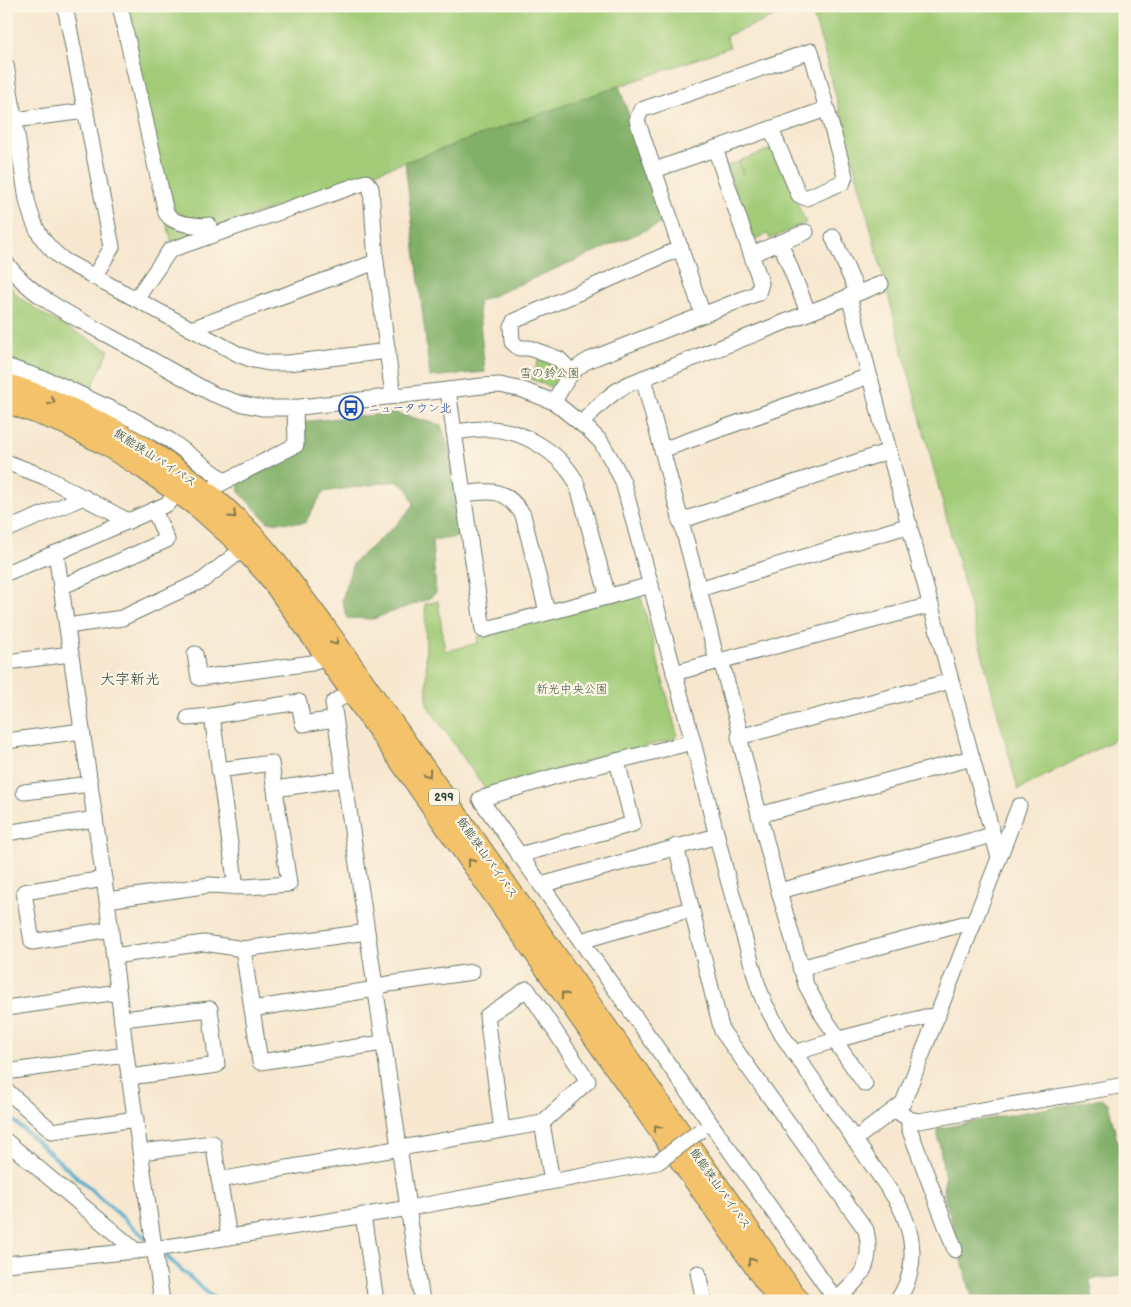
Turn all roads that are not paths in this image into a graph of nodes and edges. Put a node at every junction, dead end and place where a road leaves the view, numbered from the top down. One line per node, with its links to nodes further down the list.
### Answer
1 (65, 6): 5 (street)
2 (120, 6): 10 (street)
3 (6, 65): 6 (street)
4 (826, 109): 7 (street); 7 (street); 9 (street)
5 (86, 111): 6 (street); 18 (street)
6 (10, 121): 18 (street)
7 (771, 129): 8 (street)
8 (715, 148): 9 (street); 15 (street)
9 (654, 170): 14 (street)
10 (209, 225)
11 (806, 232): 13 (street)
12 (833, 237): 20 (street)
13 (780, 242): 15 (street); 22 (street)
14 (681, 248): 23 (street); 27 (street)
15 (752, 254): 23 (street)
16 (376, 262): 21 (street); 24 (street); 25 (street)
17 (6, 263): 35 (street)
18 (94, 277): 21 (street)
19 (881, 284): 20 (street)
20 (853, 294): 22 (street); 28 (street)
21 (136, 299): 24 (street)
22 (808, 312): 29 (street)
23 (703, 315): 27 (street)
24 (191, 329): 25 (street)
25 (388, 351): 32 (street)
26 (6, 366): 41 (street)
27 (572, 372): 34 (street)
28 (869, 376): 38 (street); 39 (street)
29 (643, 378): 36 (street); 38 (street)
30 (6, 384): 43 (highway, 飯能狭山バイパス / 299, one-way to 43)
31 (448, 390): 32 (street); 34 (street); 37 (street)
32 (393, 396): 35 (street)
33 (6, 402): 42 (highway, 飯能狭山バイパス / 299)
34 (554, 402): 36 (street)
35 (295, 407): 41 (street)
36 (582, 423): 54 (street)
37 (454, 432): 44 (street); 57 (street)
38 (662, 450): 48 (street)
39 (888, 451): 48 (street); 49 (street)
40 (6, 462): 45 (street)
41 (224, 481): 43 (street)
42 (179, 493): 46 (street); 51 (highway, 飯能狭山バイパス / 299)
43 (207, 493): 146 (highway, 飯能狭山バイパス / 299, one-way to 146)
44 (464, 494): 59 (street); 59 (street)
45 (84, 497): 47 (street); 50 (street)
46 (154, 510): 47 (street); 55 (street)
47 (128, 521): 52 (street)
48 (680, 521): 56 (street)
49 (910, 525): 56 (street); 58 (street)
50 (6, 530)
51 (243, 548): 60 (street); 63 (highway, 飯能狭山バイパス / 299)
52 (56, 553): 53 (street); 55 (street)
53 (6, 573)
54 (651, 585): 57 (street); 66 (street)
55 (61, 587): 60 (street)
56 (699, 589): 64 (street)
57 (608, 597): 59 (street)
58 (931, 605): 64 (street); 67 (street)
59 (547, 612)
60 (67, 626): 61 (street)
61 (71, 654): 65 (street); 72 (street)
62 (194, 654): 63 (street)
63 (327, 658): 68 (highway, 飯能狭山バイパス / 299)
64 (719, 660): 66 (street); 73 (street)
65 (6, 662)
66 (674, 673): 75 (street)
67 (951, 681): 73 (street); 76 (street)
68 (351, 691): 71 (street); 145 (highway, 飯能狭山バイパス / 299, one-way to 68)
69 (212, 716): 70 (street); 71 (street); 78 (street)
70 (188, 718)
71 (335, 719): 79 (street)
72 (82, 731): 74 (street); 80 (street)
73 (741, 736): 84 (street)
74 (6, 741)
75 (693, 742): 77 (street); 88 (street)
76 (972, 758): 84 (street); 87 (street)
77 (617, 761): 90 (street); 90 (street)
78 (219, 770): 81 (street); 94 (street)
79 (344, 779): 81 (street); 100 (street)
80 (90, 784): 82 (street); 85 (street)
81 (275, 789): 94 (street)
82 (24, 792)
83 (1019, 806): 91 (street)
84 (759, 815): 95 (street)
85 (95, 819): 86 (street); 92 (street)
86 (6, 833)
87 (993, 835): 91 (street); 95 (street)
88 (716, 836): 89 (street); 114 (street)
89 (676, 846): 93 (street); 97 (street)
90 (519, 854): 93 (street)
91 (1000, 858): 98 (street)
92 (104, 879): 96 (street); 99 (street)
93 (541, 885): 101 (street)
94 (236, 886): 96 (street)
95 (779, 891): 104 (street)
96 (107, 900): 99 (street)
97 (691, 909): 101 (street); 125 (street)
98 (973, 924): 104 (street); 110 (street)
99 (110, 929): 103 (street)
100 (367, 932): 102 (street); 106 (street)
101 (581, 941): 125 (street)
102 (243, 949): 103 (street); 109 (street)
103 (114, 956): 107 (street)
104 (800, 968): 112 (street)
105 (472, 972): 106 (street)
106 (375, 988): 109 (street); 113 (street)
107 (118, 992): 108 (street); 111 (street)
108 (6, 1008)
109 (252, 1009): 113 (street)
110 (938, 1016): 112 (street); 121 (street)
111 (122, 1019): 115 (street); 117 (street)
112 (837, 1040): 114 (street); 118 (street)
113 (383, 1043): 129 (street)
114 (794, 1053): 127 (street)
115 (126, 1055): 116 (street); 117 (street)
116 (6, 1072)
117 (130, 1078): 122 (street)
118 (865, 1084)
119 (1125, 1085): 123 (street)
120 (6, 1090): 122 (street)
121 (895, 1110): 123 (street); 127 (street)
122 (136, 1119): 130 (street)
123 (909, 1119): 137 (street)
124 (542, 1123): 126 (street); 126 (street); 132 (street)
125 (705, 1126): 132 (street, bridge)
126 (502, 1130): 129 (street)
127 (854, 1140): 147 (street)
128 (6, 1141): 138 (street)
129 (399, 1148): 131 (street); 133 (street)
130 (141, 1152): 131 (street); 136 (street)
131 (219, 1180): 135 (street)
132 (552, 1182): 133 (street)
133 (409, 1208): 134 (street); 143 (street)
134 (363, 1215): 135 (street); 142 (street)
135 (229, 1237): 136 (street)
136 (155, 1249): 138 (street); 141 (street)
137 (955, 1250)
138 (136, 1251): 139 (street)
139 (6, 1264)
140 (698, 1273): 144 (street)
141 (162, 1301)
142 (376, 1301)
143 (422, 1301)
144 (704, 1301)
145 (779, 1301)
146 (799, 1301)
147 (897, 1301)

